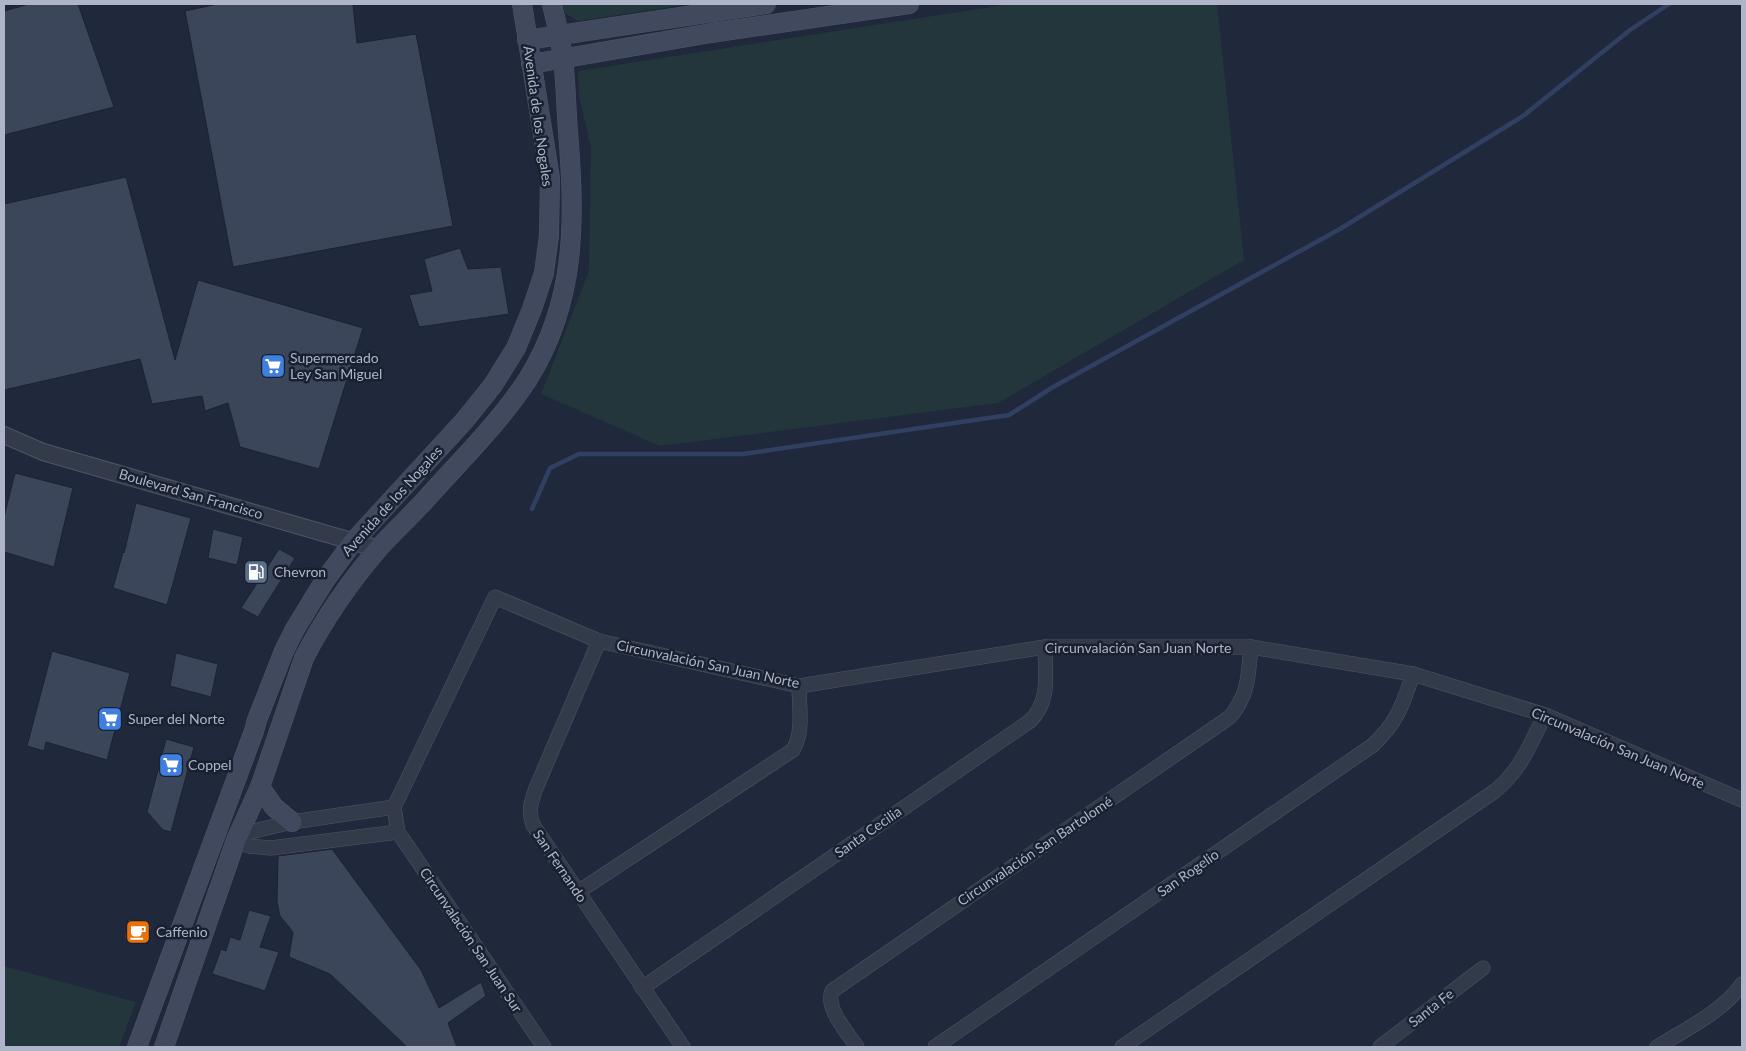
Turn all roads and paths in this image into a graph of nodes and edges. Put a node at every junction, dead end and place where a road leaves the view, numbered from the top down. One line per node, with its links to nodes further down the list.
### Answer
1 (522, 4): 8 (main road, Avenida de los Nogales)
2 (552, 4): 7 (main road, Avenida de los Nogales)
3 (766, 4): 5 (main road)
4 (908, 4): 6 (main road)
5 (707, 12): 6 (main road); 7 (main road)
6 (711, 33): 9 (main road)
7 (559, 34): 8 (main road); 9 (main road, Avenida de los Nogales)
8 (527, 40): 10 (main road, Avenida de los Nogales)
9 (563, 59): 10 (main road); 13 (main road, Avenida de los Nogales)
10 (531, 64): 12 (main road, Avenida de los Nogales)
11 (4, 435): 12 (street, Boulevard San Francisco)
12 (353, 542): 13 (street, Boulevard San Francisco); 23 (main road, Avenida de los Nogales)
13 (379, 549): 20 (main road, Avenida de los Nogales)
14 (599, 641): 18 (street, Circunvalación San Juan Norte); 22 (street, Circunvalación San Juan Norte); 28 (street, San Fernando)
15 (1045, 647): 16 (street, Circunvalación San Juan Norte); 18 (street, Circunvalación San Juan Norte); 31 (street, Santa Cecilia)
16 (1251, 647): 17 (street, Circunvalación San Juan Norte); 36 (street, Circunvalación San Bartolomé)
17 (1413, 674): 19 (street, Circunvalación San Juan Norte); 37 (street, San Rogelio)
18 (799, 686): 28 (street)
19 (1545, 715): 21 (street, Circunvalación San Juan Norte); 38 (street)
20 (260, 787): 24 (main road); 26 (main road, Avenida de los Nogales)
21 (1742, 800)
22 (394, 807): 24 (street); 25 (street, Circunvalación San Juan Sur)
23 (226, 808): 26 (main road); 27 (main road, Avenida de los Nogales)
24 (292, 822): 26 (street)
25 (398, 832): 26 (street); 34 (street, Circunvalación San Juan Sur)
26 (236, 840): 27 (main road); 33 (main road, Avenida de los Nogales)
27 (202, 872): 32 (main road, Avenida de los Nogales)
28 (578, 892): 31 (street, San Fernando)
29 (1482, 968): 39 (street, Santa Fe)
30 (1742, 984): 40 (street)
31 (642, 988): 35 (street, San Fernando)
32 (137, 1047)
33 (164, 1047)
34 (544, 1047)
35 (683, 1047)
36 (857, 1047)
37 (934, 1047)
38 (1122, 1047)
39 (1380, 1047)
40 (1657, 1047)

